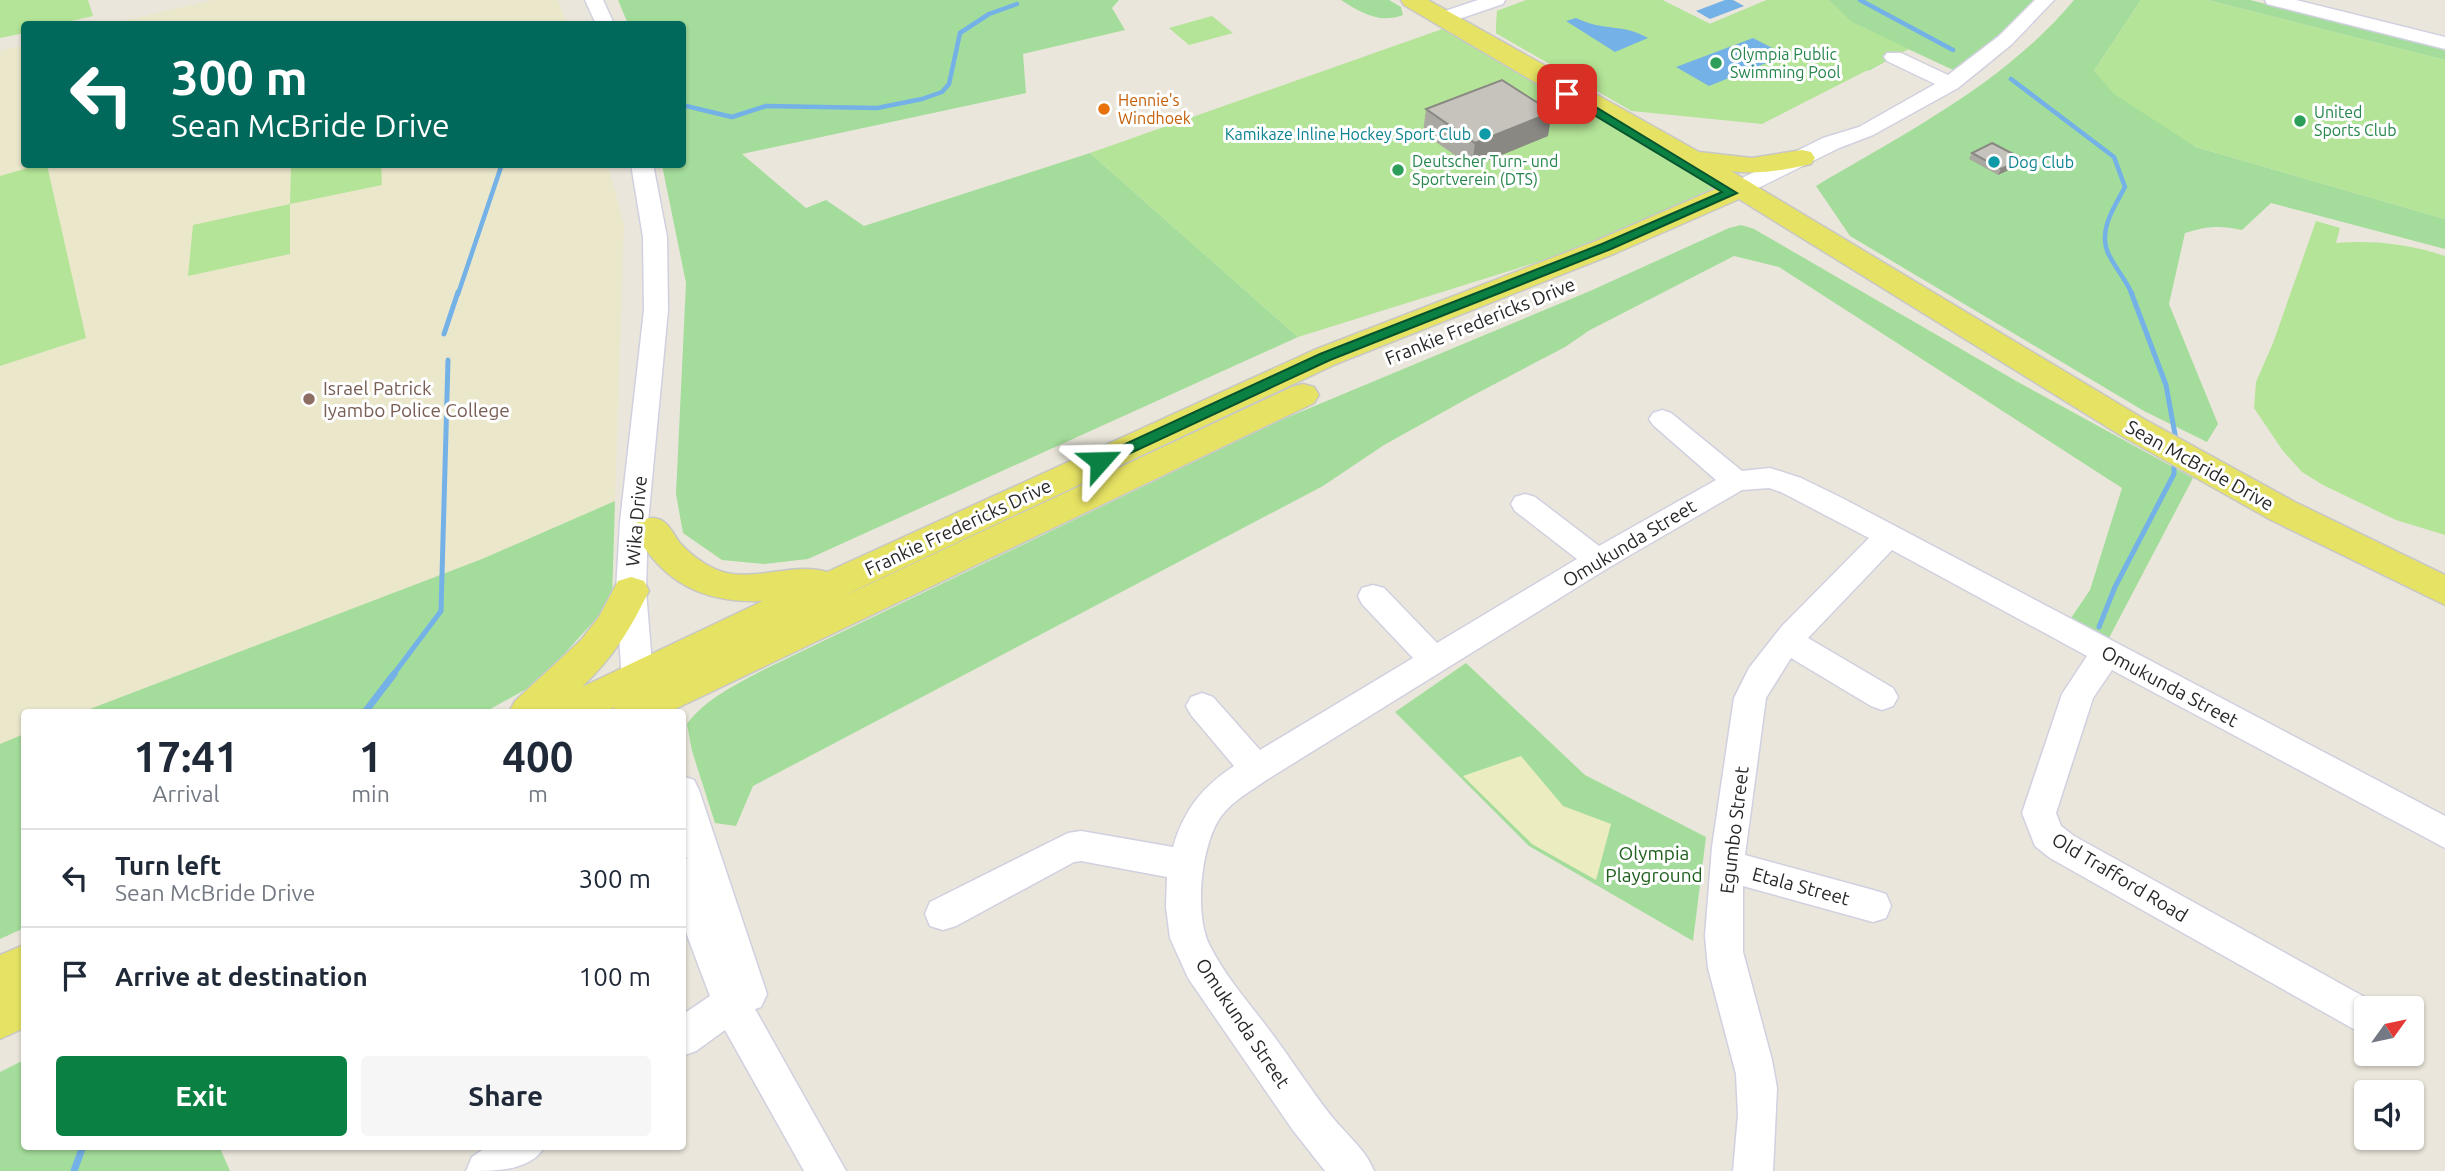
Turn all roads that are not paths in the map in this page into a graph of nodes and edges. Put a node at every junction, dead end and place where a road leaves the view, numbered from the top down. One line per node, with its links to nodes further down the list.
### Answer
1 (594, 0): 7 (street)
2 (1412, 0): 6 (main road, Sean McBride Drive)
3 (1496, 0): 6 (street)
4 (2045, 0): 11 (street)
5 (2274, 0): 8 (street)
6 (1443, 18): 10 (main road, Sean McBride Drive)
7 (604, 21)
8 (2445, 43)
9 (1894, 57): 11 (street)
10 (1552, 82): 12 (main road, Sean McBride Drive); 15 (main road, Sean McBride Drive)
11 (1951, 84): 14 (street)
12 (1674, 149): 14 (main road); 15 (main road, Sean McBride Drive)
13 (643, 168): 18 (street, Wika Drive)
14 (1803, 177): 15 (street); 16 (main road)
15 (1744, 195): 16 (main road, Sean McBride Drive); 17 (main road, Sean McBride Drive); 25 (main road, Frankie Fredericks Drive); 33 (main road, Frankie Fredericks Drive)
16 (1812, 230): 17 (main road, Sean McBride Drive)
17 (1962, 325): 27 (main road, Sean McBride Drive)
18 (652, 364): 22 (street, Wika Drive); 26 (street, Wika Drive)
19 (1662, 419): 20 (street)
20 (1736, 481): 23 (street, Omukunda Street); 24 (street, Omukunda Street)
21 (1525, 504): 24 (street)
22 (651, 530): 25 (main road); 33 (street, Wika Drive)
23 (1888, 536): 29 (street, Egumbo Street); 30 (street, Omukunda Street)
24 (1598, 560): 31 (street, Omukunda Street)
25 (849, 577): 33 (main road, Frankie Fredericks Drive)
26 (631, 591): 33 (street, Wika Drive); 35 (main road)
27 (2445, 591)
28 (1373, 596): 31 (street)
29 (1788, 641): 32 (street); 41 (street, Egumbo Street)
30 (2108, 652): 39 (street, Omukunda Street); 49 (street, Old Trafford Road)
31 (1434, 660): 37 (street, Omukunda Street)
32 (1882, 696)
33 (646, 699): 36 (main road, Frankie Fredericks Drive)
34 (1202, 705): 37 (street)
35 (532, 709)
36 (585, 709)
37 (1256, 769): 40 (street, Omukunda Street)
38 (686, 805): 47 (street)
39 (2445, 833)
40 (1186, 865): 44 (street); 55 (street, Omukunda Street)
41 (1728, 866): 43 (street, Etala Street); 56 (street, Egumbo Street)
42 (686, 882): 47 (street)
43 (1873, 906)
44 (943, 914)
45 (21, 968): 46 (main road)
46 (0, 978)
47 (739, 997): 51 (street); 54 (street)
48 (21, 1006): 50 (main road)
49 (2354, 1011)
50 (0, 1016)
51 (686, 1035)
52 (519, 1150): 53 (street)
53 (486, 1171)
54 (826, 1171)
55 (1354, 1171)
56 (1753, 1171)

